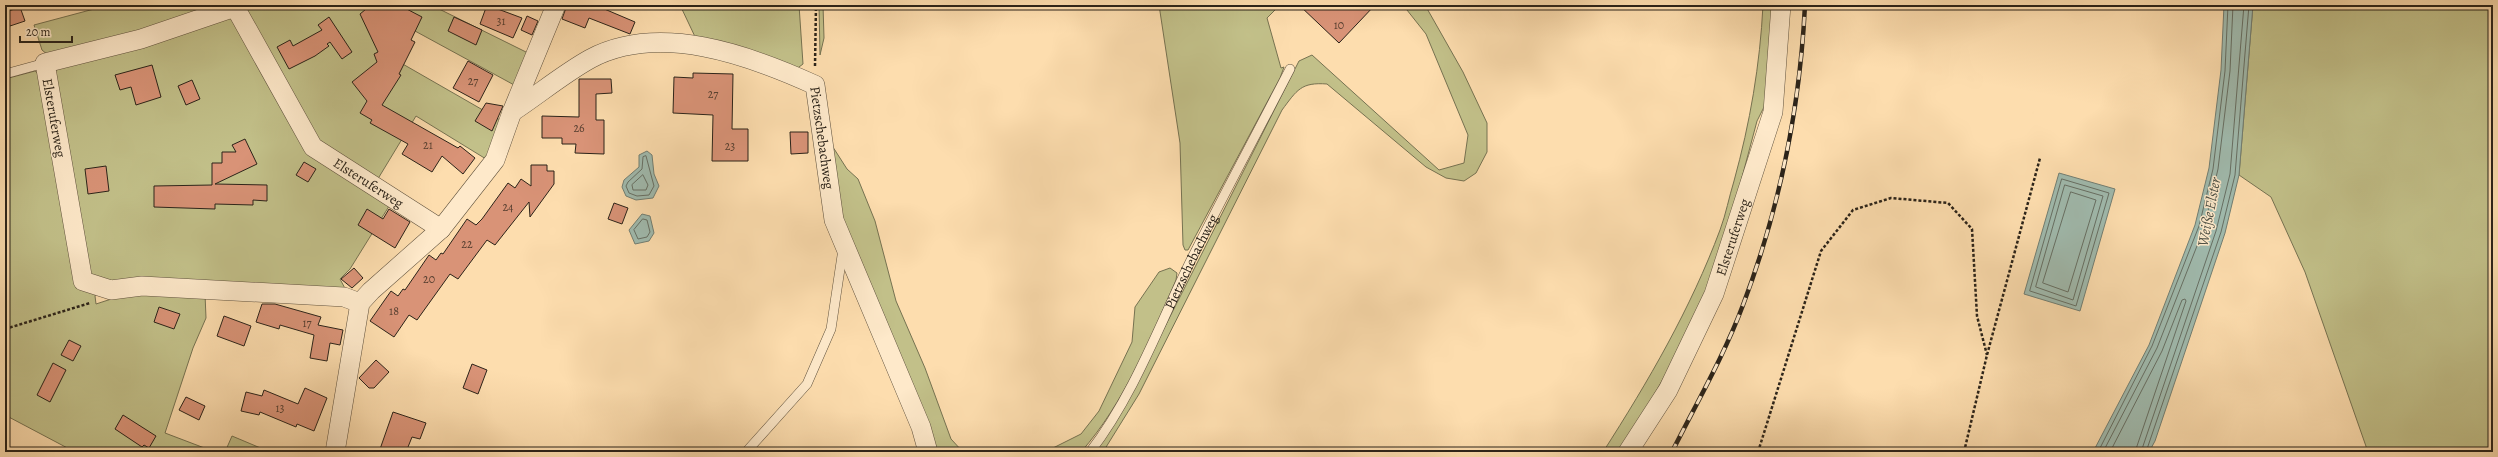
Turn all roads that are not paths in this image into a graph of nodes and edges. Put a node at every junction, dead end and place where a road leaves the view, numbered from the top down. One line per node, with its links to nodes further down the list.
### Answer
1 (556, 5): 7 (street)
2 (1781, 5): 15 (street, Elsteruferweg)
3 (236, 6): 4 (street, Elsteruferweg); 8 (street, Elsteruferweg)
4 (45, 63): 6 (lane); 10 (street, Elsteruferweg)
5 (1290, 69): 14 (lane, Pietzschebachweg)
6 (5, 74)
7 (512, 112): 8 (street); 9 (street, Pietzschebachweg)
8 (441, 229): 10 (street)
9 (844, 244): 12 (lane); 13 (street, Pietzschebachweg)
10 (360, 303): 11 (street)
11 (335, 452)
12 (746, 452)
13 (928, 452)
14 (1090, 452)
15 (1628, 452)

